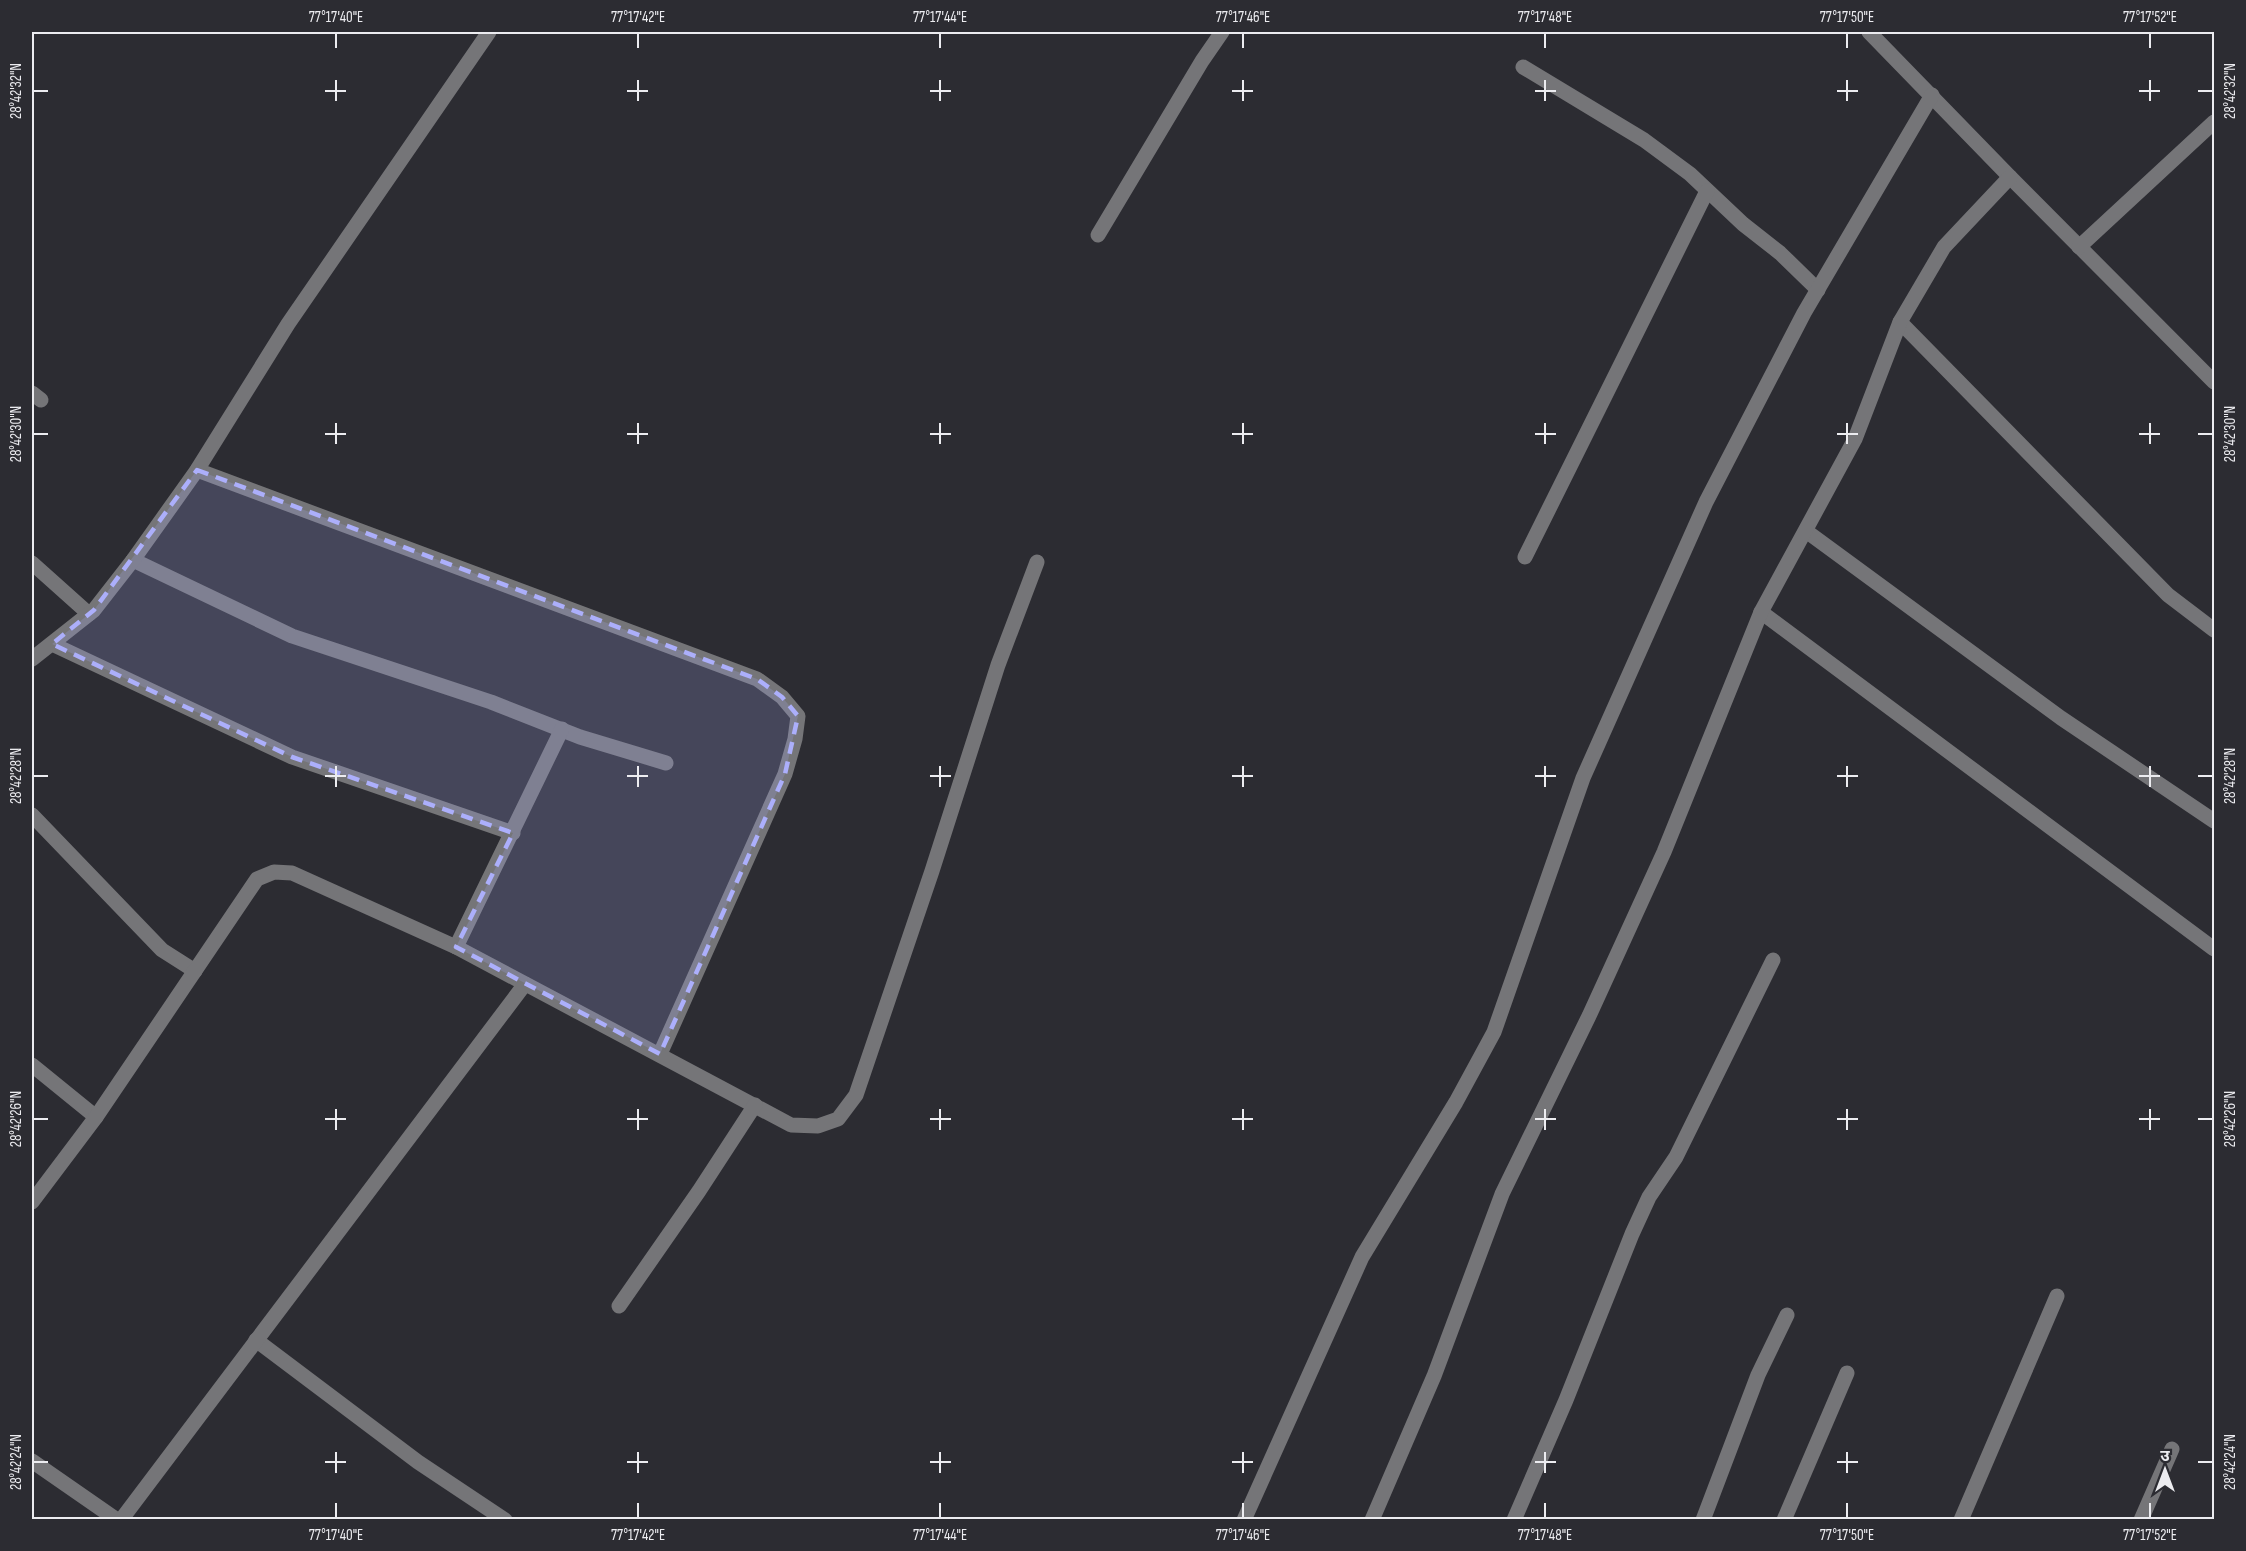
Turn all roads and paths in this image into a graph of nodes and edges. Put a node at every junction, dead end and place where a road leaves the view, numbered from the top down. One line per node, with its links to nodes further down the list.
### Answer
1 (489, 32): 14 (street)
2 (1221, 32): 9 (street)
3 (1869, 32): 5 (street)
4 (1523, 67): 8 (street)
5 (1932, 95): 7 (street); 11 (street)
6 (2214, 122): 10 (street)
7 (2010, 177): 10 (street); 12 (street)
8 (1707, 191): 11 (street); 16 (street)
9 (1098, 235)
10 (2079, 247): 13 (street)
11 (1818, 290): 49 (street)
12 (1900, 322): 15 (street); 22 (street)
13 (2214, 382)
14 (197, 470): 17 (street); 35 (street)
15 (1806, 531): 20 (street); 28 (street)
16 (1525, 556)
17 (133, 560): 21 (street); 25 (street)
18 (1037, 561): 37 (street)
19 (32, 563): 21 (street)
20 (1761, 612): 31 (street); 50 (street)
21 (89, 614): 23 (street)
22 (2214, 630)
23 (52, 644): 24 (street); 29 (street)
24 (32, 658)
25 (562, 729): 26 (street); 29 (street)
26 (666, 763)
27 (32, 815): 33 (street)
28 (2214, 821)
29 (513, 832): 30 (street)
30 (456, 947): 33 (street); 34 (street)
31 (2214, 949)
32 (1773, 960): 51 (street)
33 (195, 971): 38 (street)
34 (525, 984): 35 (street); 43 (street)
35 (660, 1054): 37 (street)
36 (32, 1065): 38 (street)
37 (755, 1105): 41 (street)
38 (96, 1117): 39 (street)
39 (32, 1202)
40 (2057, 1296): 54 (street)
41 (619, 1306)
42 (1787, 1315): 52 (street)
43 (256, 1340): 47 (street); 48 (street)
44 (1847, 1373): 53 (street)
45 (2172, 1449): 55 (street)
46 (32, 1461): 47 (street)
47 (119, 1520)
48 (505, 1520)
49 (1244, 1520)
50 (1372, 1520)
51 (1514, 1520)
52 (1703, 1520)
53 (1784, 1520)
54 (1961, 1520)
55 (2140, 1520)

